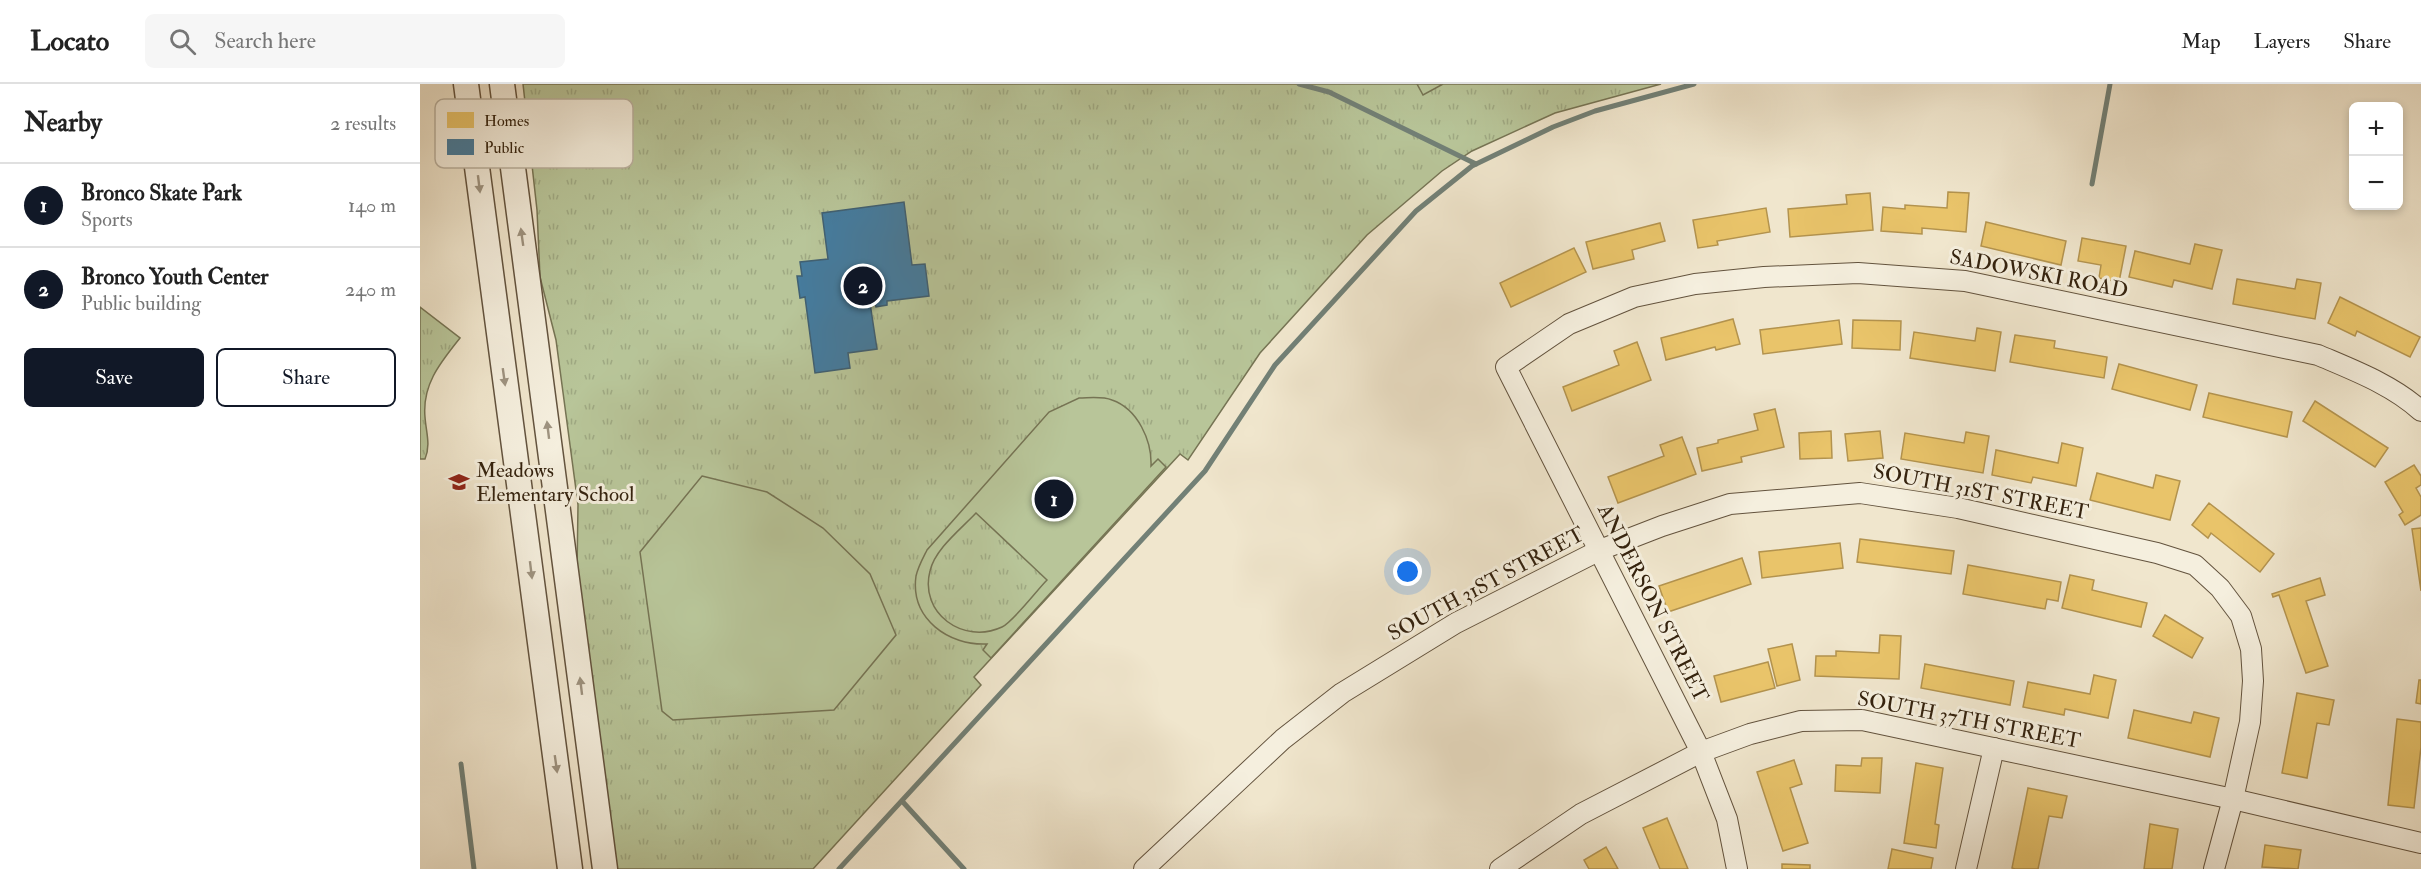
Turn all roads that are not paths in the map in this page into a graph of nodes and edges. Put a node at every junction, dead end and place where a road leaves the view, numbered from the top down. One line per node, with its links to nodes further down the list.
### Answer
1 (466, 84): 3 (street, one-way to 3)
2 (502, 84): 4 (street, one-way to 2)
3 (468, 99)
4 (504, 99)
5 (477, 168): 14 (street, one-way to 14)
6 (513, 168): 15 (street, one-way to 6)
7 (1506, 367): 8 (street, SADOWSKI ROAD); 9 (street, ANDERSON STREET)
8 (2421, 411)
9 (1600, 550): 11 (street, ANDERSON STREET); 12 (street, SOUTH 31ST STREET); 16 (street, SOUTH 31ST STREET)
10 (1994, 748): 11 (street, SOUTH 37TH STREET); 12 (street, SOUTH 37TH STREET); 19 (street)
11 (1701, 752): 17 (street, SOUTH 37TH STREET); 18 (street, ANDERSON STREET)
12 (2233, 799): 13 (street, SOUTH 37TH STREET); 20 (street, SOUTH 31ST STREET)
13 (2421, 843)
14 (570, 869)
15 (605, 869)
16 (1144, 869)
17 (1500, 869)
18 (1737, 869)
19 (1966, 869)
20 (2214, 869)

